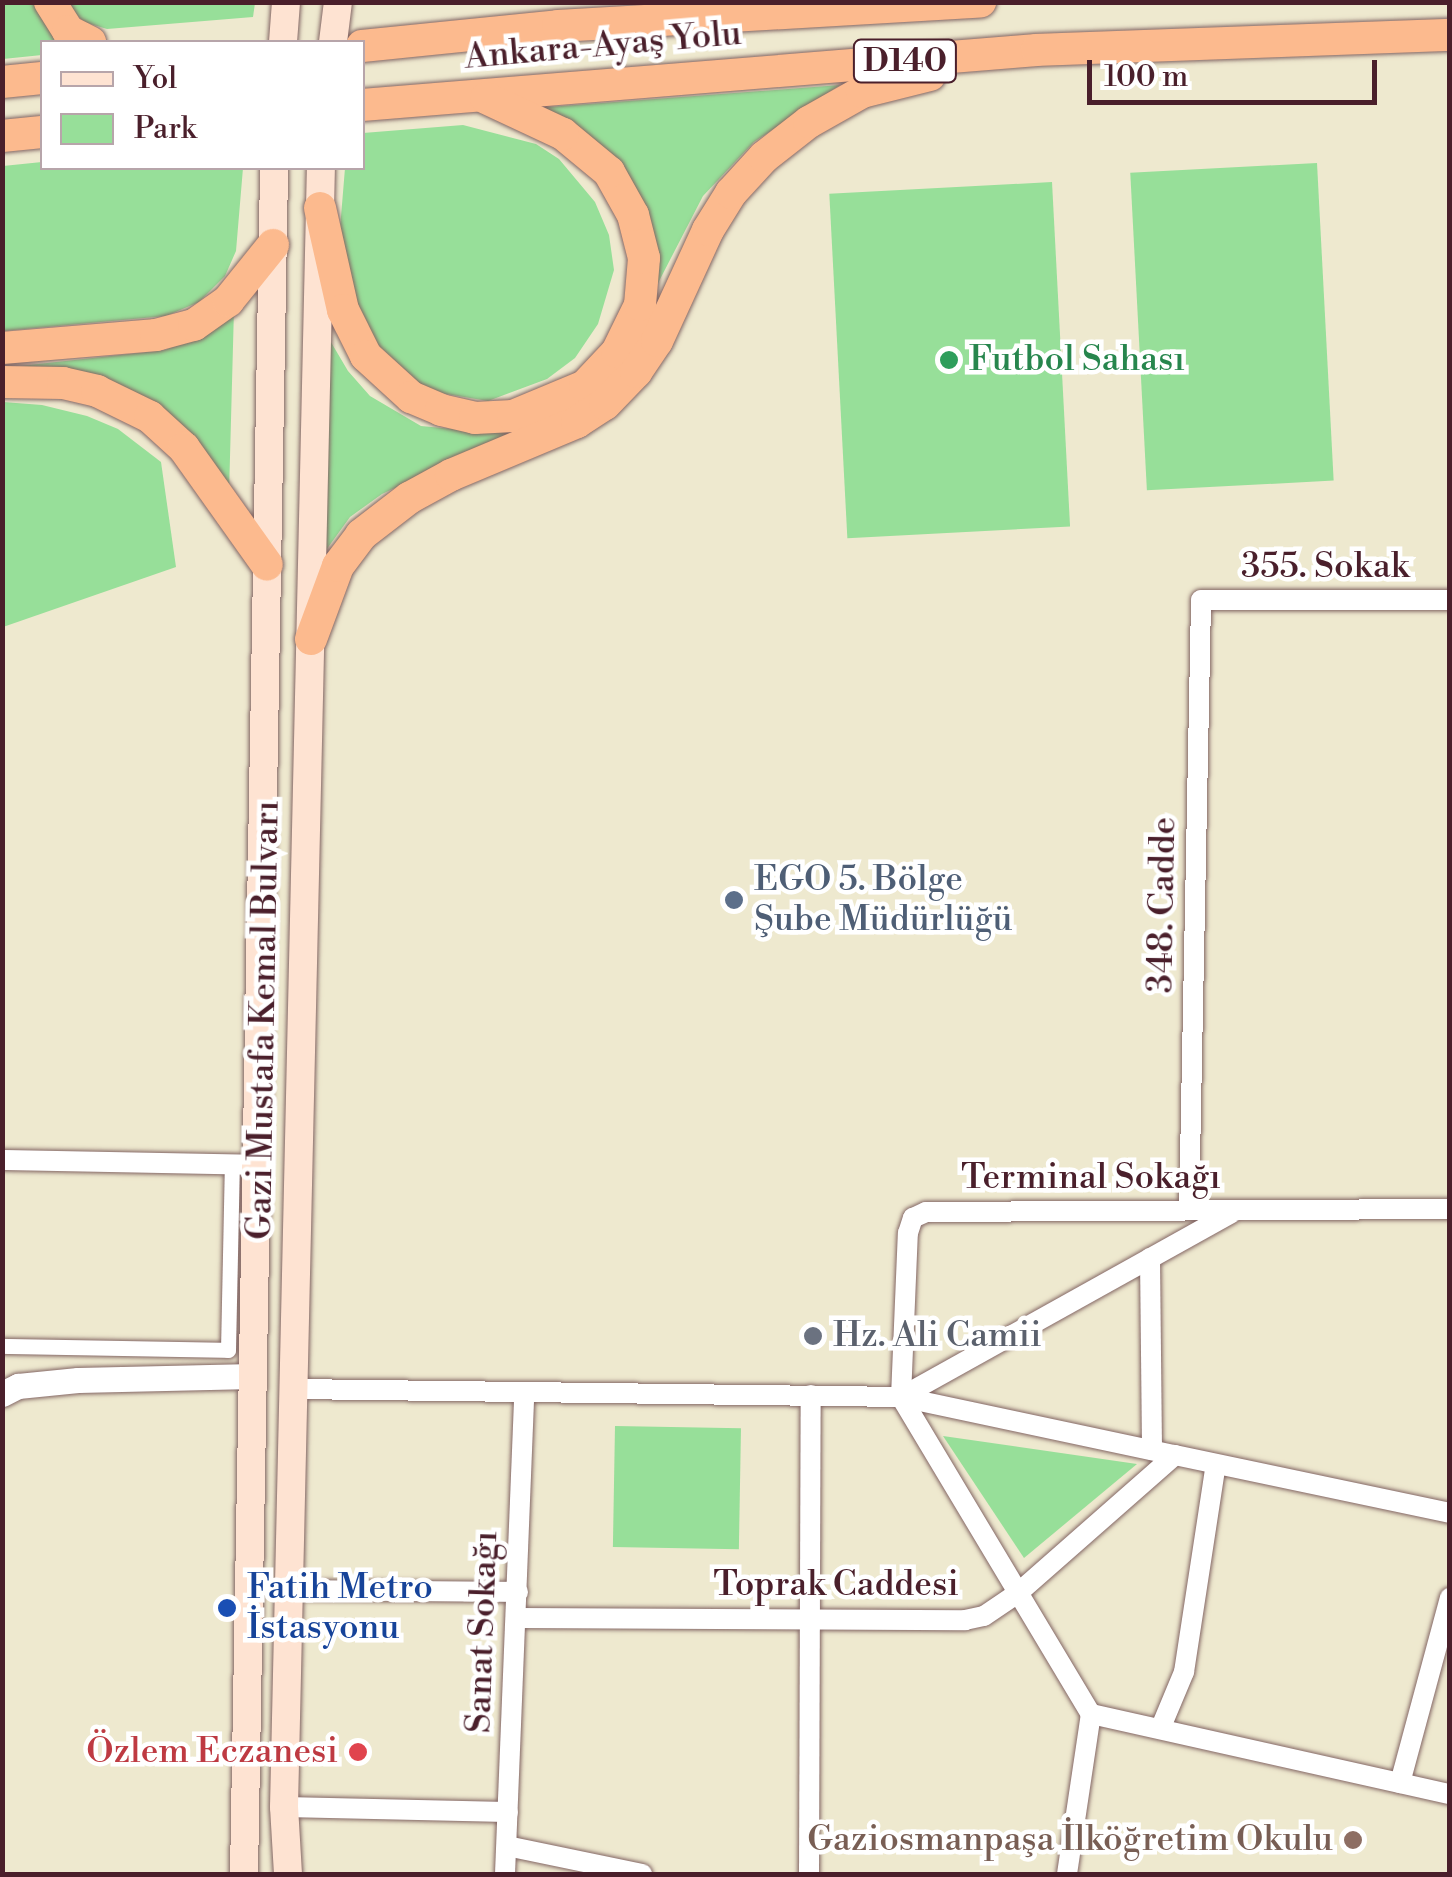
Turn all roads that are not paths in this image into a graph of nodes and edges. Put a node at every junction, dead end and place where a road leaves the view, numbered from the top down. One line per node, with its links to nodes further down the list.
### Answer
1 (50, 2): 8 (highway)
2 (613, 2): 6 (highway)
3 (980, 2): 6 (highway, Ankara-Ayaş Yolu / D140)
4 (286, 3): 9 (main road)
5 (338, 4): 10 (main road)
6 (486, 34): 11 (highway, Ankara-Ayaş Yolu / D140)
7 (1450, 36): 12 (highway, Ankara-Ayaş Yolu / D140)
8 (86, 40)
9 (283, 40)
10 (333, 40)
11 (365, 46)
12 (1037, 50): 15 (highway, Ankara-Ayaş Yolu / D140); 28 (highway)
13 (40, 78): 14 (highway)
14 (2, 82)
15 (482, 96): 16 (highway, Ankara-Ayaş Yolu / D140); 21 (highway)
16 (365, 105)
17 (40, 132): 18 (highway)
18 (2, 136)
19 (274, 170): 22 (main road, Gazi Mustafa Kemal Bulvarı)
20 (322, 170): 21 (main road, Gazi Mustafa Kemal Bulvarı)
21 (320, 208): 28 (main road, Gazi Mustafa Kemal Bulvarı)
22 (273, 246): 23 (highway); 25 (main road, Gazi Mustafa Kemal Bulvarı)
23 (2, 348)
24 (2, 382): 25 (highway)
25 (267, 565): 30 (main road, Gazi Mustafa Kemal Bulvarı)
26 (1201, 600): 27 (street, 355. Sokak); 32 (street, 348. Cadde)
27 (1450, 600)
28 (311, 639): 37 (main road, Gazi Mustafa Kemal Bulvarı)
29 (2, 1160): 30 (street)
30 (244, 1164): 35 (street); 36 (main road, Gazi Mustafa Kemal Bulvarı)
31 (1450, 1209): 33 (street, Terminal Sokağı)
32 (1189, 1210): 33 (street, Terminal Sokağı); 41 (street, Terminal Sokağı)
33 (1236, 1210): 34 (street)
34 (1150, 1258): 41 (street); 42 (street)
35 (2, 1346)
36 (253, 1376): 39 (street); 59 (main road, Gazi Mustafa Kemal Bulvarı)
37 (294, 1389): 38 (street); 46 (main road, Gazi Mustafa Kemal Bulvarı)
38 (524, 1392): 40 (street); 47 (street, Sanat Sokağı)
39 (2, 1394)
40 (810, 1396): 41 (street); 51 (street)
41 (901, 1397): 42 (street); 48 (street)
42 (1152, 1450): 43 (street)
43 (1175, 1455): 44 (street); 48 (street, Toprak Caddesi)
44 (1216, 1464): 45 (street); 53 (street)
45 (1450, 1513)
46 (289, 1590): 47 (street); 56 (main road, Gazi Mustafa Kemal Bulvarı)
47 (518, 1592): 50 (street, Sanat Sokağı)
48 (1018, 1593): 51 (street, Toprak Caddesi); 52 (street)
49 (1450, 1598): 54 (street)
50 (517, 1618): 51 (street, Toprak Caddesi); 57 (street, Sanat Sokağı)
51 (809, 1619): 63 (street)
52 (1091, 1714): 53 (street); 64 (street)
53 (1161, 1727): 54 (street)
54 (1400, 1783): 55 (street)
55 (1450, 1794)
56 (284, 1807): 57 (street); 60 (main road, Gazi Mustafa Kemal Bulvarı)
57 (508, 1812): 58 (street, Sanat Sokağı)
58 (507, 1846): 61 (street, Sanat Sokağı); 62 (street)
59 (244, 1874)
60 (288, 1874)
61 (505, 1874)
62 (642, 1874)
63 (809, 1874)
64 (1066, 1874)

